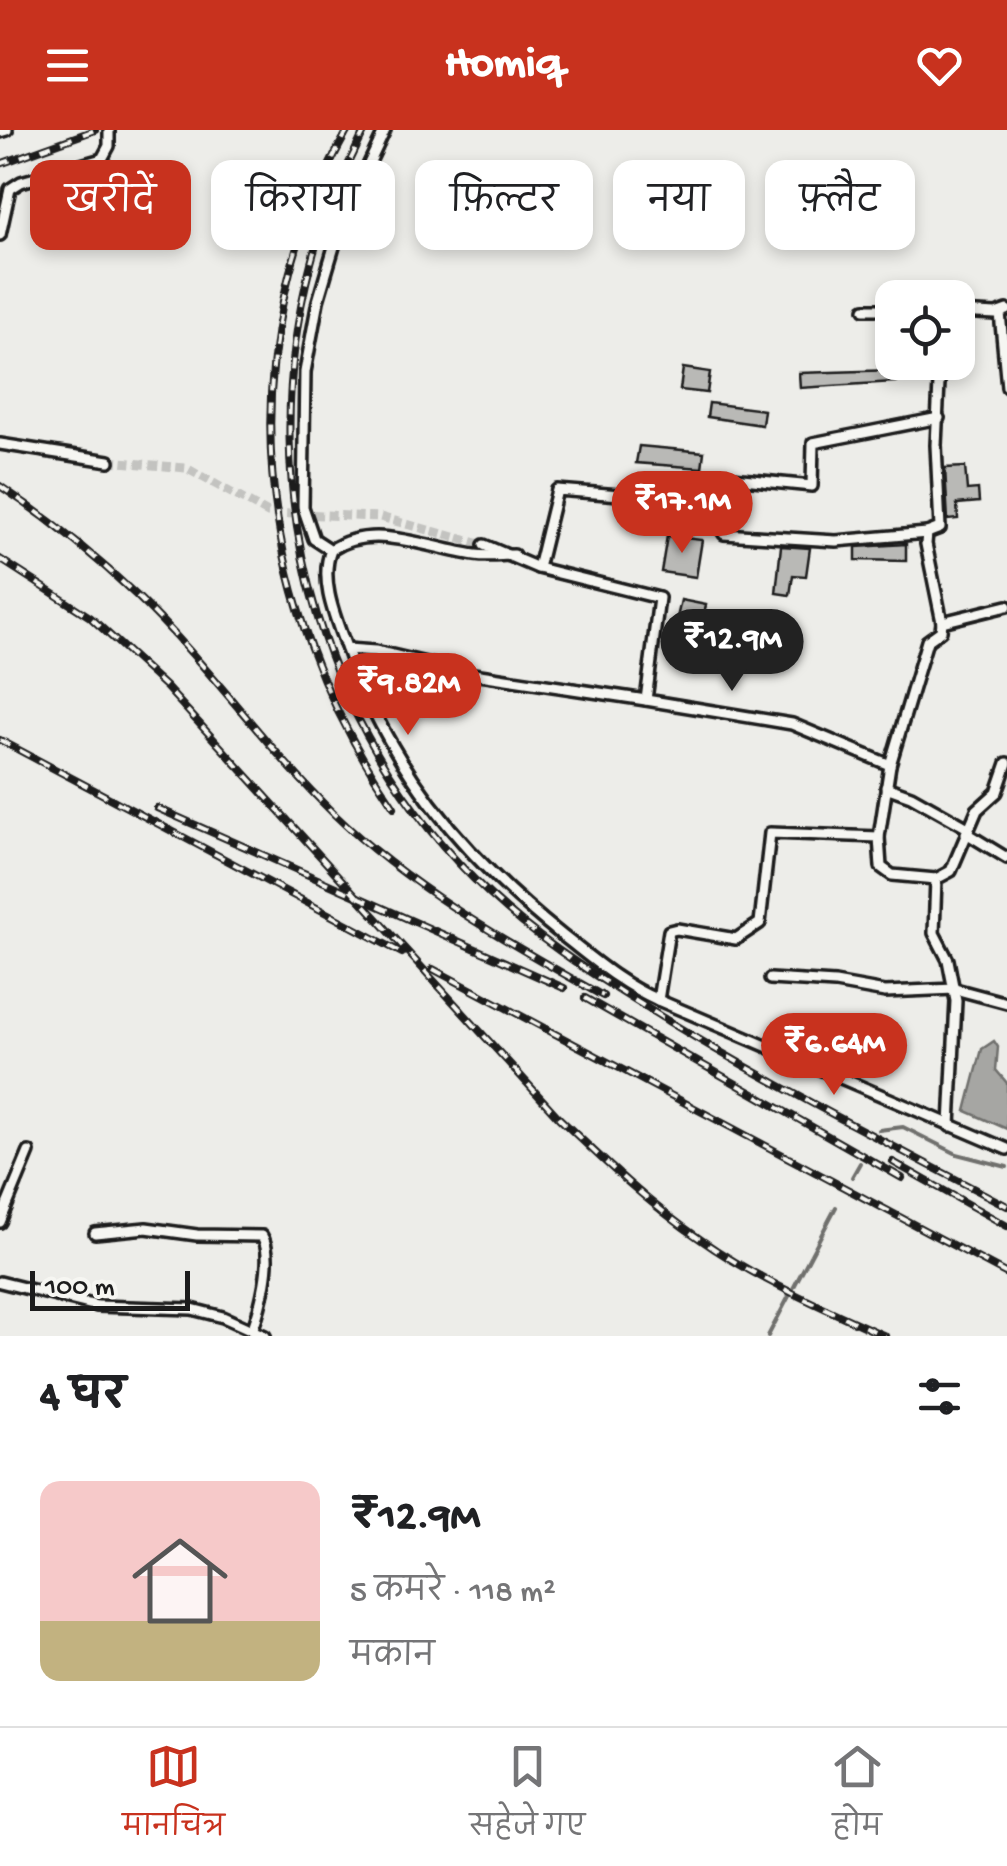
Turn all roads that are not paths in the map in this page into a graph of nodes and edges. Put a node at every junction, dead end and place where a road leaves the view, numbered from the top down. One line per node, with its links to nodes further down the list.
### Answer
1 (384, 130): 16 (street)
2 (110, 131): 3 (street)
3 (0, 235)
4 (866, 309): 5 (street)
5 (875, 309)
6 (1004, 311): 7 (street); 9 (street)
7 (975, 312)
8 (940, 380): 10 (street)
9 (1007, 387)
10 (939, 418): 13 (street); 14 (street)
11 (0, 444): 12 (street)
12 (109, 460)
13 (708, 502): 14 (street); 18 (street)
14 (927, 533): 20 (street)
15 (484, 544): 17 (street)
16 (331, 550): 17 (street); 21 (street)
17 (514, 555): 18 (street)
18 (538, 568): 22 (street)
19 (1007, 606): 20 (street)
20 (942, 622): 24 (street)
21 (347, 650): 22 (street); 32 (street)
22 (646, 700): 24 (street)
23 (1007, 762): 26 (street)
24 (890, 765): 25 (street)
25 (886, 788): 26 (street); 27 (street)
26 (967, 830): 28 (street); 29 (street)
27 (879, 837): 29 (street); 32 (street)
28 (1007, 858)
29 (936, 879): 31 (street)
30 (770, 979): 31 (street)
31 (955, 989): 33 (street); 34 (street)
32 (658, 1000): 34 (street)
33 (1007, 1003)
34 (950, 1126): 35 (street)
35 (1007, 1148)
36 (28, 1152): 37 (street)
37 (0, 1222)
38 (95, 1232): 40 (street)
39 (0, 1282): 40 (street)
40 (252, 1331): 41 (street)
41 (265, 1336)

